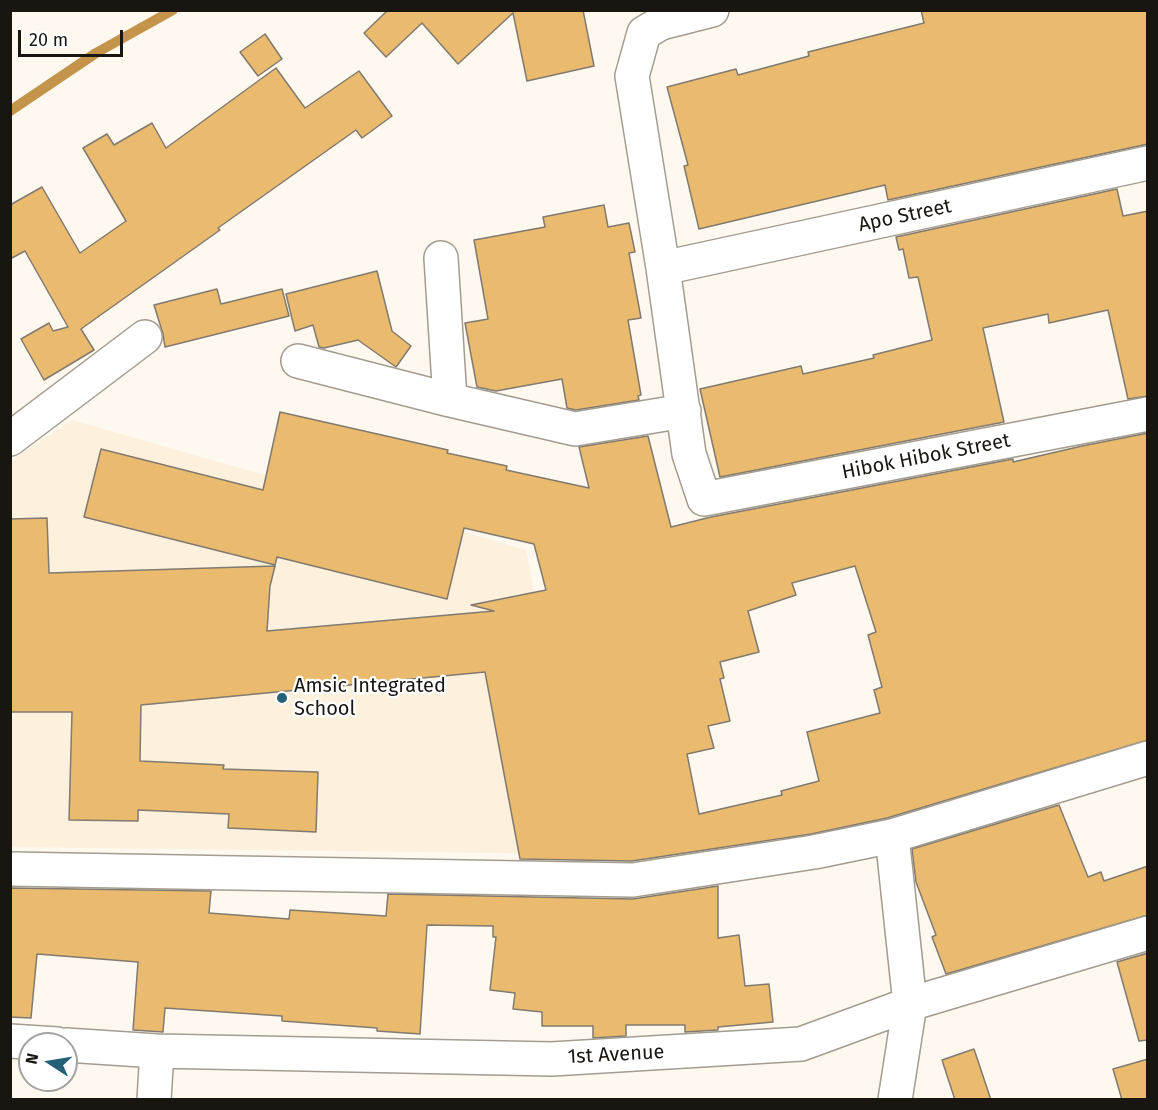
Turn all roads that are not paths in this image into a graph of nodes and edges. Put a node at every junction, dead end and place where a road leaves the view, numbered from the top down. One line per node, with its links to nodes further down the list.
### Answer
1 (712, 10): 4 (street)
2 (1148, 164): 4 (street, Apo Street)
3 (441, 258): 7 (street)
4 (663, 268): 8 (street)
5 (145, 338): 10 (street)
6 (297, 361): 7 (street)
7 (450, 400): 8 (street)
8 (684, 411): 9 (street, Hibok Hibok Street)
9 (1148, 414)
10 (10, 440)
11 (1148, 758): 12 (street)
12 (892, 836): 13 (street); 15 (street)
13 (10, 869)
14 (1148, 933): 15 (street, 1st Avenue)
15 (910, 1004): 17 (street, 1st Avenue); 19 (street)
16 (78, 1046): 17 (street, 1st Avenue)
17 (158, 1051): 18 (street)
18 (154, 1100)
19 (895, 1100)

